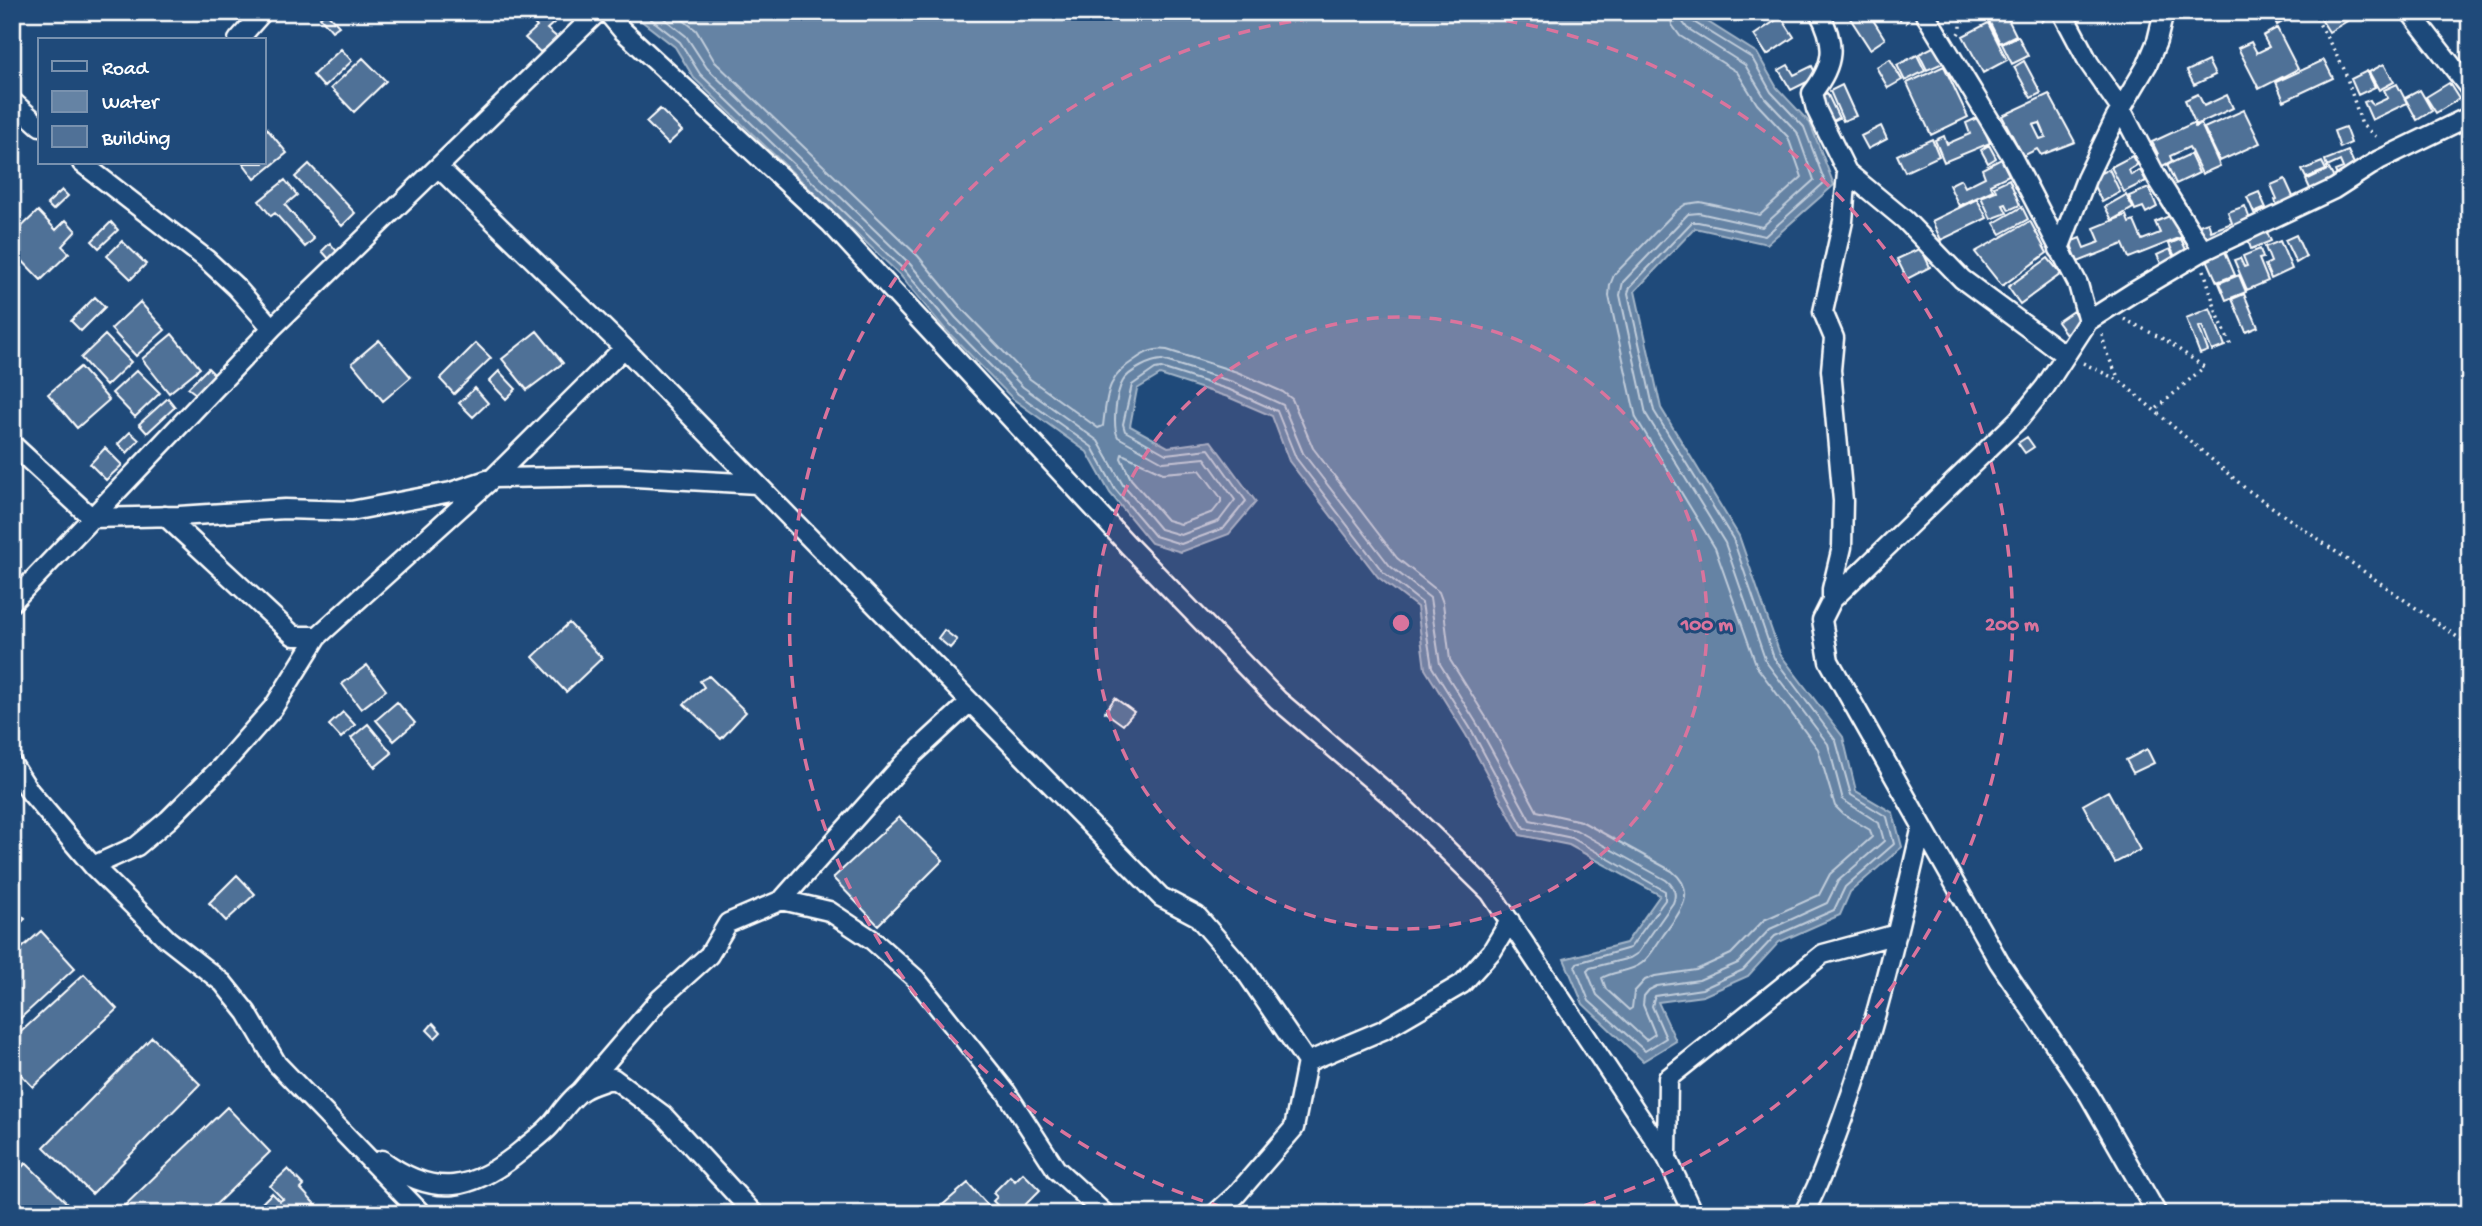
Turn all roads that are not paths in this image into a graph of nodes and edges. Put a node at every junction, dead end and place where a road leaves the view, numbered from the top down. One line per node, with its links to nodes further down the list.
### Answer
1 (598, 12): 16 (street)
2 (607, 12): 37 (street)
3 (1819, 12): 17 (street)
4 (1924, 12): 18 (street)
5 (2062, 12): 12 (street)
6 (2164, 12): 12 (street)
7 (2410, 12): 10 (street)
8 (261, 13): 9 (street)
9 (240, 38)
10 (2470, 89)
11 (12, 102): 14 (street)
12 (2120, 109): 18 (street); 19 (street)
13 (2470, 116): 19 (street)
14 (38, 124)
15 (83, 164): 21 (street)
16 (438, 167): 21 (street); 22 (street)
17 (1847, 172): 23 (street); 29 (street)
18 (2059, 249): 20 (street)
19 (2203, 251): 20 (street)
20 (2098, 315): 23 (street)
21 (272, 328): 28 (street)
22 (624, 348): 25 (street); 26 (street)
23 (2065, 355): 29 (street)
24 (12, 444): 28 (street)
25 (493, 478): 26 (street); 27 (street); 31 (street)
26 (757, 484): 32 (street)
27 (165, 516): 28 (street); 31 (street)
28 (92, 518): 30 (street)
29 (1832, 600): 34 (street)
30 (12, 602)
31 (317, 636): 35 (street)
32 (971, 702): 36 (street); 39 (street)
33 (12, 764): 35 (street)
34 (1922, 825): 38 (street); 49 (street)
35 (93, 866): 41 (street)
36 (782, 900): 40 (street); 45 (street)
37 (1510, 921): 39 (street); 42 (street)
38 (1897, 934): 42 (street); 48 (street)
39 (1307, 1062): 46 (street)
40 (581, 1091): 41 (street); 44 (street)
41 (362, 1152): 43 (street)
42 (1667, 1158): 47 (street)
43 (422, 1214)
44 (754, 1214)
45 (1105, 1214)
46 (1214, 1214)
47 (1693, 1214)
48 (1803, 1214)
49 (2157, 1214)

